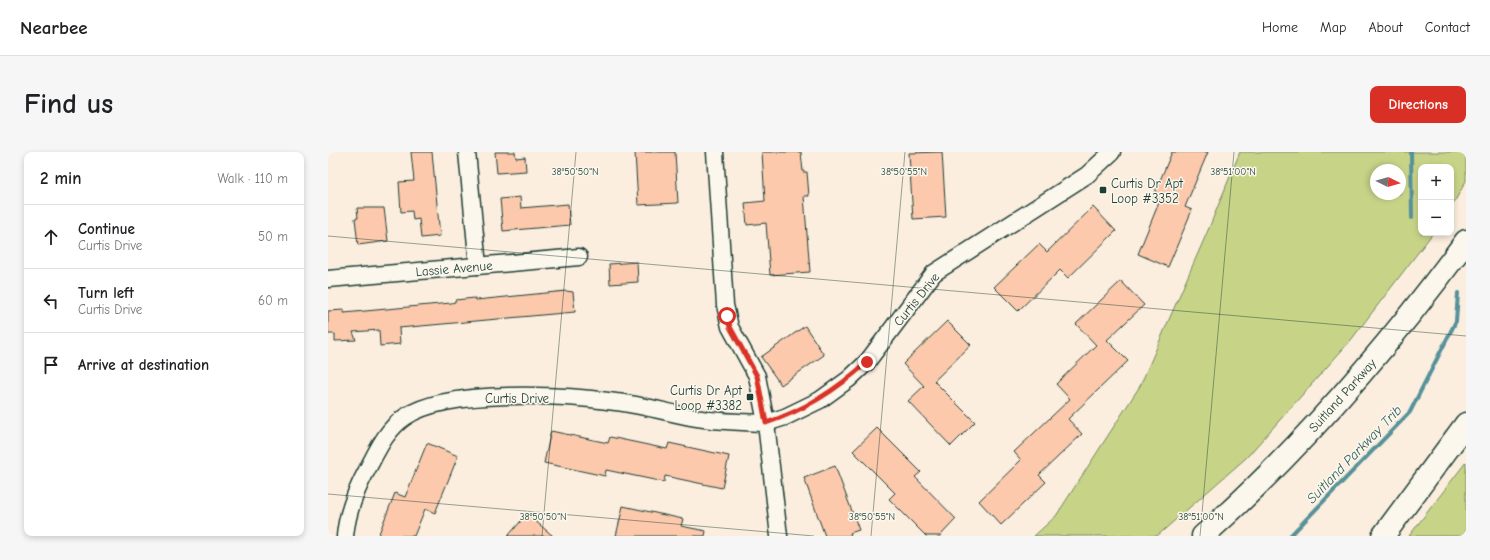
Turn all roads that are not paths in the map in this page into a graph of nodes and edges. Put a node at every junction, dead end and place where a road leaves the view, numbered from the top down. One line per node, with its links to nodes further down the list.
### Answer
1 (467, 152): 6 (street)
2 (715, 152): 8 (street)
3 (1112, 152): 8 (street, Curtis Drive)
4 (1466, 241): 12 (highway, Suitland Parkway)
5 (580, 257): 6 (street, Lassie Avenue)
6 (478, 266): 7 (street, Lassie Avenue)
7 (328, 279)
8 (766, 423): 10 (street, Curtis Drive); 11 (street)
9 (1466, 424): 13 (highway)
10 (345, 536)
11 (779, 536)
12 (1203, 536)
13 (1383, 536)

